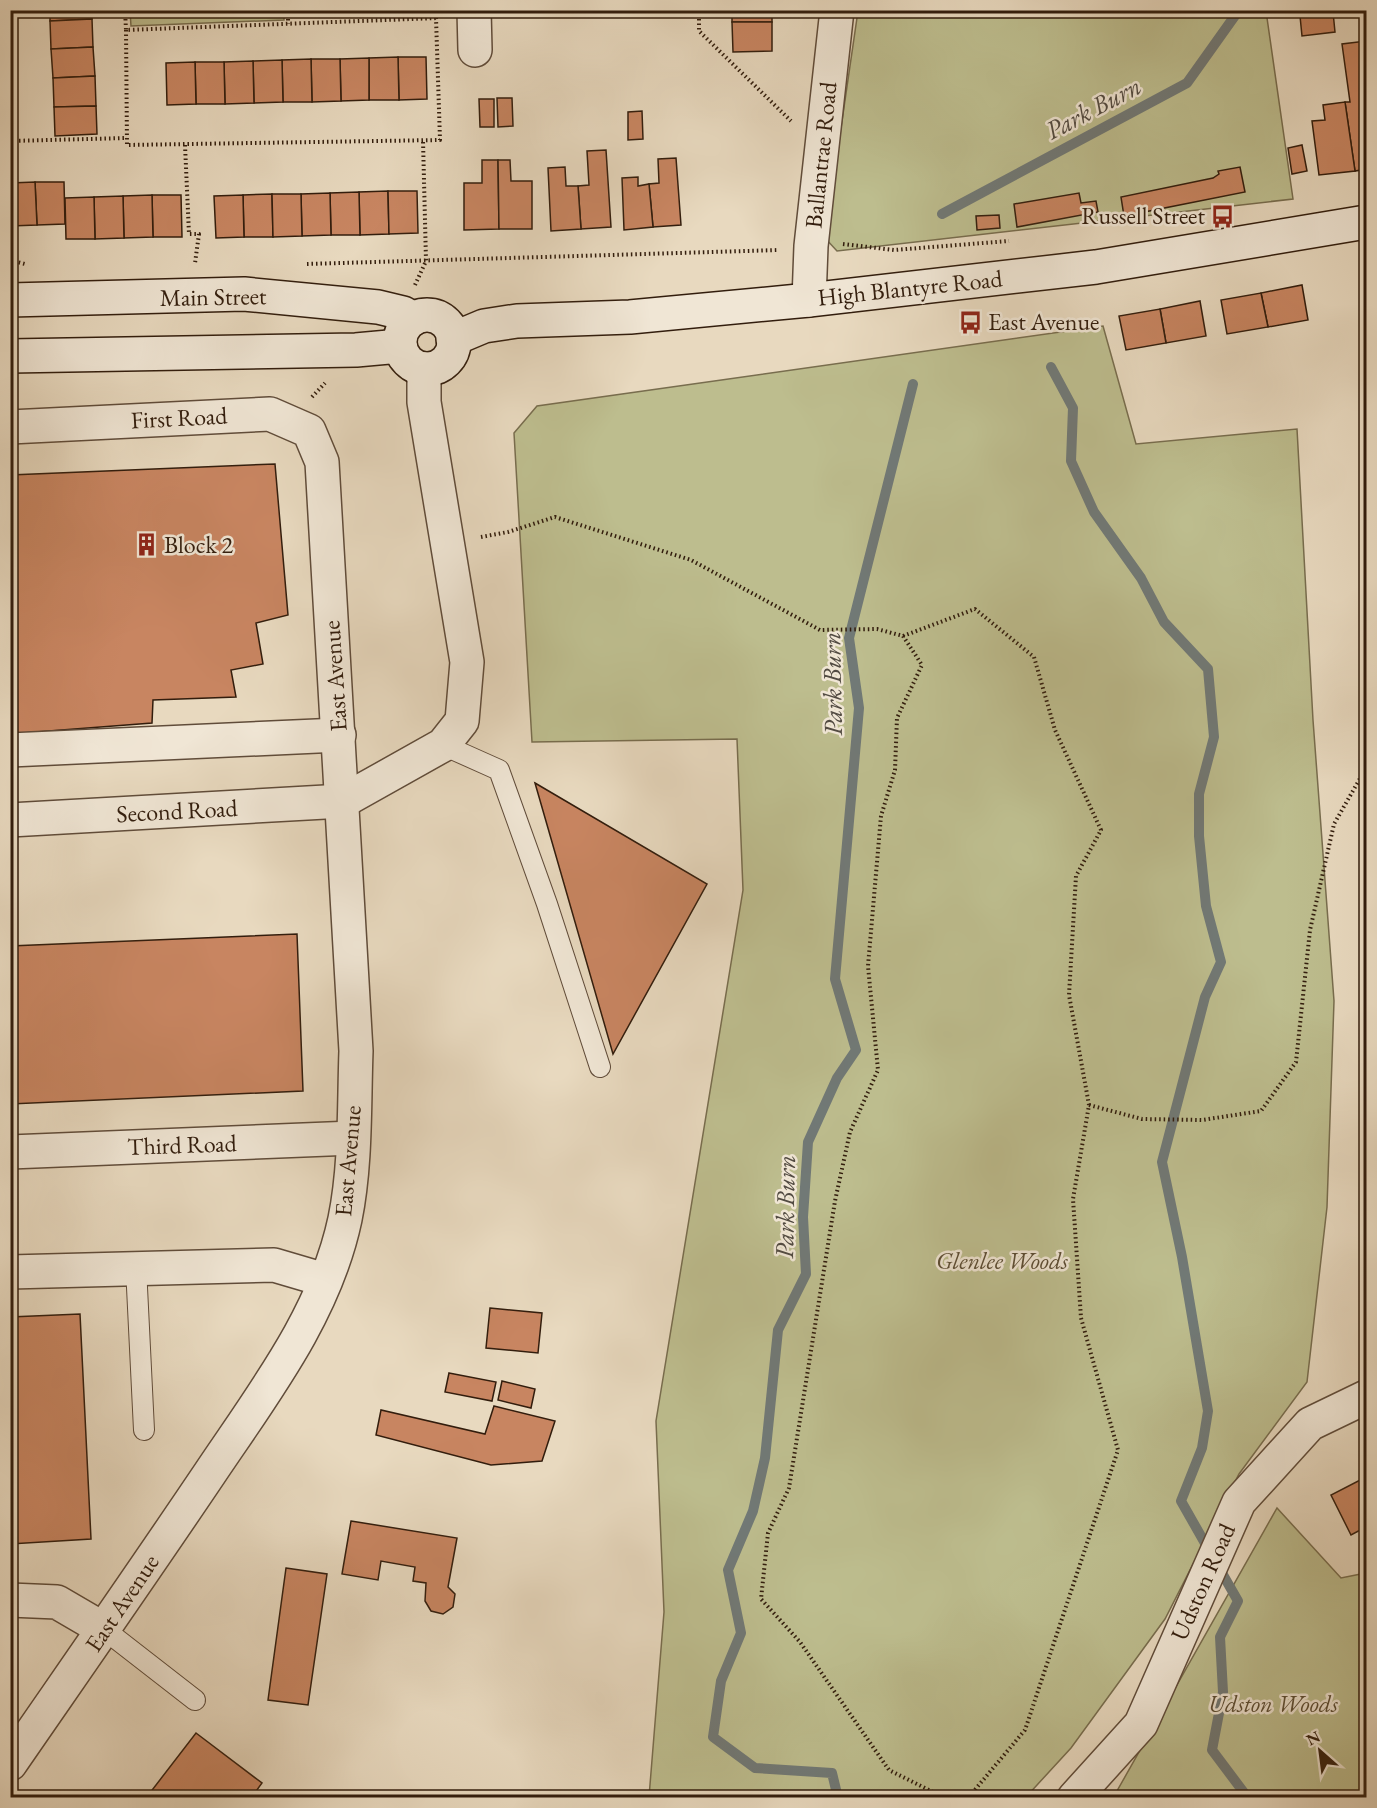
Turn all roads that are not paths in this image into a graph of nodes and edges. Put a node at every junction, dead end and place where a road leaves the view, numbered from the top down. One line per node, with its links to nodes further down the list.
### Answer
1 (837, 10): 6 (street, Ballantrae Road)
2 (474, 14): 3 (street)
3 (476, 50)
4 (1366, 222): 6 (street, High Blantyre Road)
5 (10, 300): 7 (street, Main Street)
6 (809, 300): 8 (street, High Blantyre Road)
7 (406, 333): 8 (street); 9 (street); 10 (street)
8 (453, 339): 10 (street)
9 (10, 356)
10 (424, 369): 14 (street)
11 (10, 427): 12 (street, First Road)
12 (322, 462): 13 (street, East Avenue)
13 (339, 735): 15 (street); 16 (street, East Avenue)
14 (443, 745): 16 (street); 18 (lane)
15 (10, 750)
16 (343, 801): 17 (street, Second Road); 19 (street, East Avenue)
17 (10, 820)
18 (600, 1067)
19 (353, 1138): 20 (street, Third Road); 23 (street, East Avenue)
20 (10, 1152)
21 (136, 1267): 22 (street); 23 (street); 25 (lane)
22 (10, 1272)
23 (325, 1280): 27 (street, East Avenue)
24 (1366, 1397): 30 (street, Udston Road)
25 (144, 1430)
26 (10, 1600): 27 (street)
27 (105, 1630): 28 (lane); 29 (street, East Avenue)
28 (195, 1700)
29 (10, 1764)
30 (1074, 1797)

